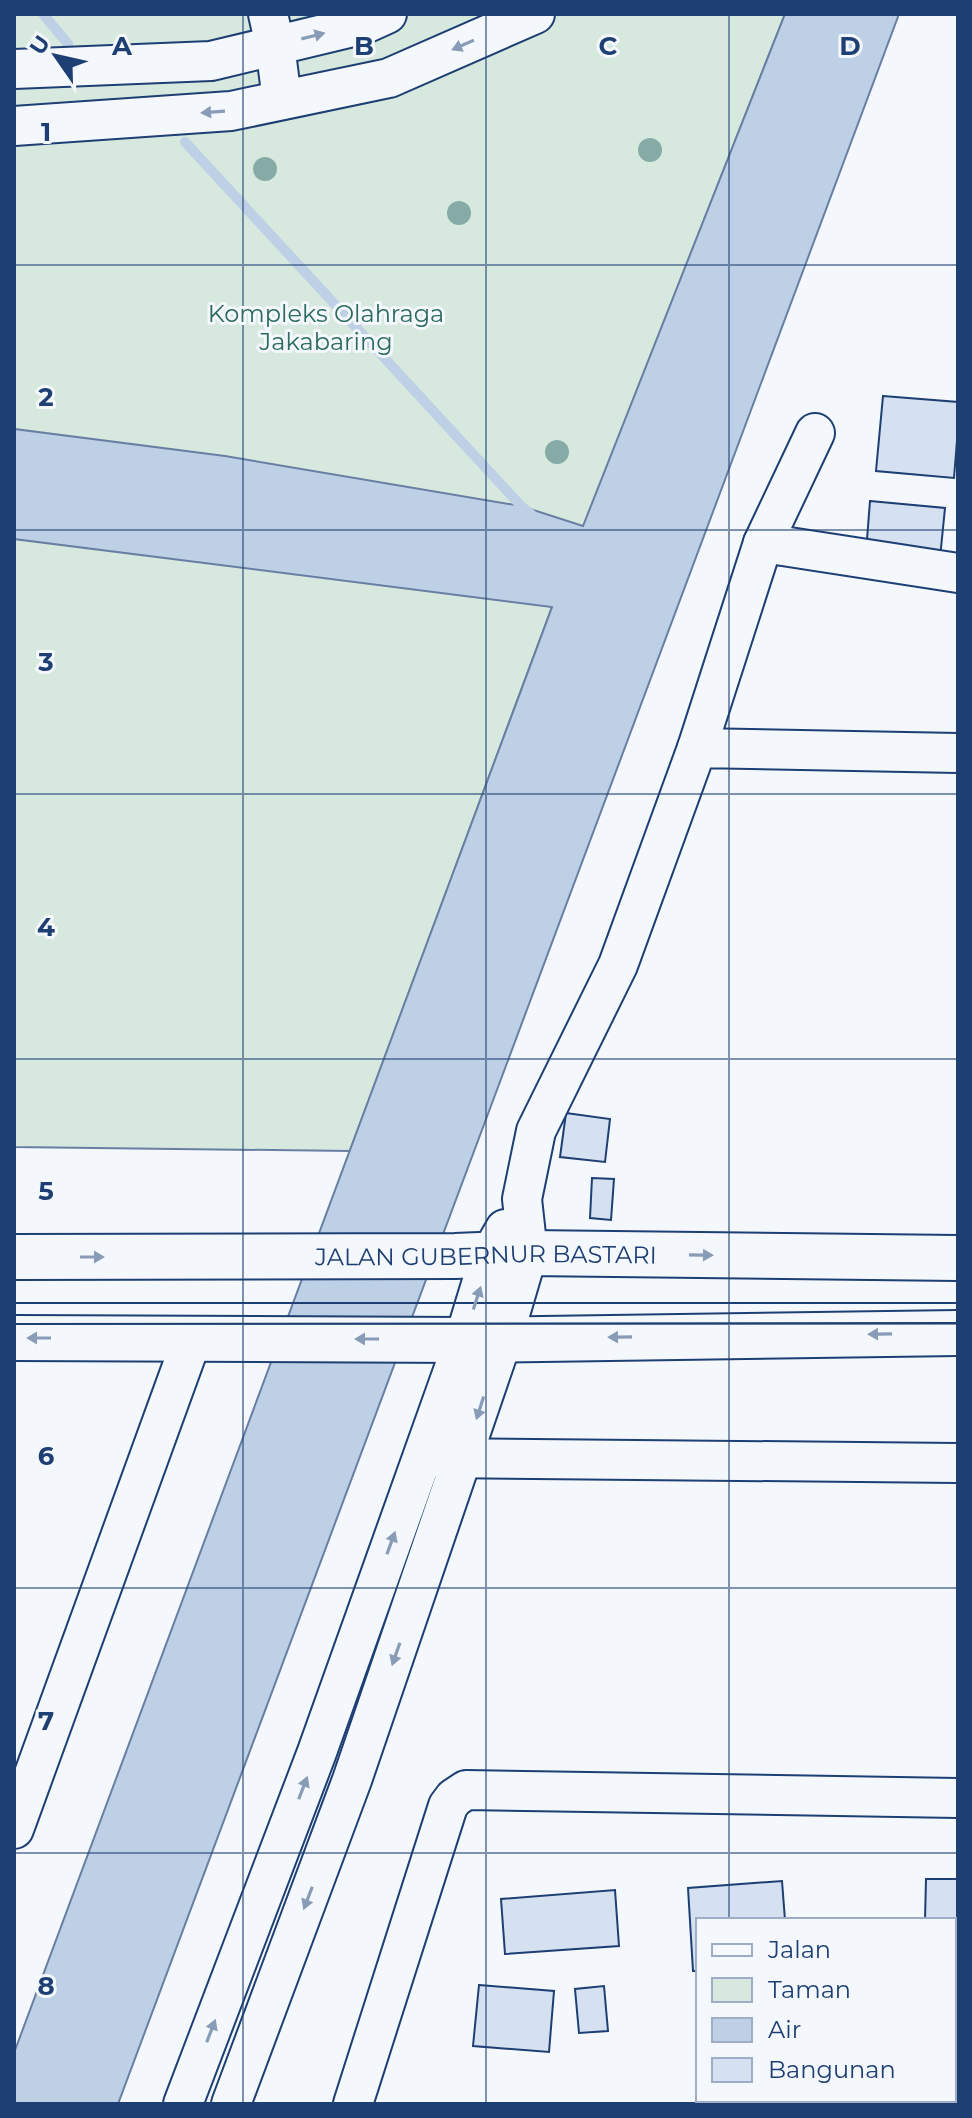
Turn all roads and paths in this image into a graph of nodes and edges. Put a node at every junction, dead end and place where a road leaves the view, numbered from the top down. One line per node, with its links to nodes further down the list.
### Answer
1 (387, 14): 3 (street, one-way to 1)
2 (535, 14): 5 (street, one-way to 5)
3 (271, 30): 4 (street); 5 (street)
4 (14, 69)
5 (282, 100): 6 (street, one-way to 6)
6 (14, 126)
7 (815, 433): 8 (street)
8 (763, 543): 9 (street); 10 (street)
9 (958, 573)
10 (697, 748): 11 (street); 12 (street)
11 (958, 753)
12 (491, 1255): 13 (highway, JALAN GUBERNUR BASTARI, one-way to 12); 14 (highway, JALAN GUBERNUR BASTARI, one-way to 14); 18 (street)
13 (14, 1257)
14 (958, 1258)
15 (958, 1333): 18 (highway, one-way to 18)
16 (14, 1338): 17 (highway, one-way to 16)
17 (192, 1339): 18 (highway, one-way to 17); 23 (street)
18 (470, 1339): 19 (street); 20 (street, one-way to 20)
19 (422, 1458): 20 (street); 24 (street, one-way to 19)
20 (464, 1458): 21 (street); 25 (street, one-way to 25)
21 (958, 1463)
22 (958, 1798): 26 (street)
23 (14, 1829)
24 (183, 2104)
25 (231, 2104)
26 (353, 2104)

